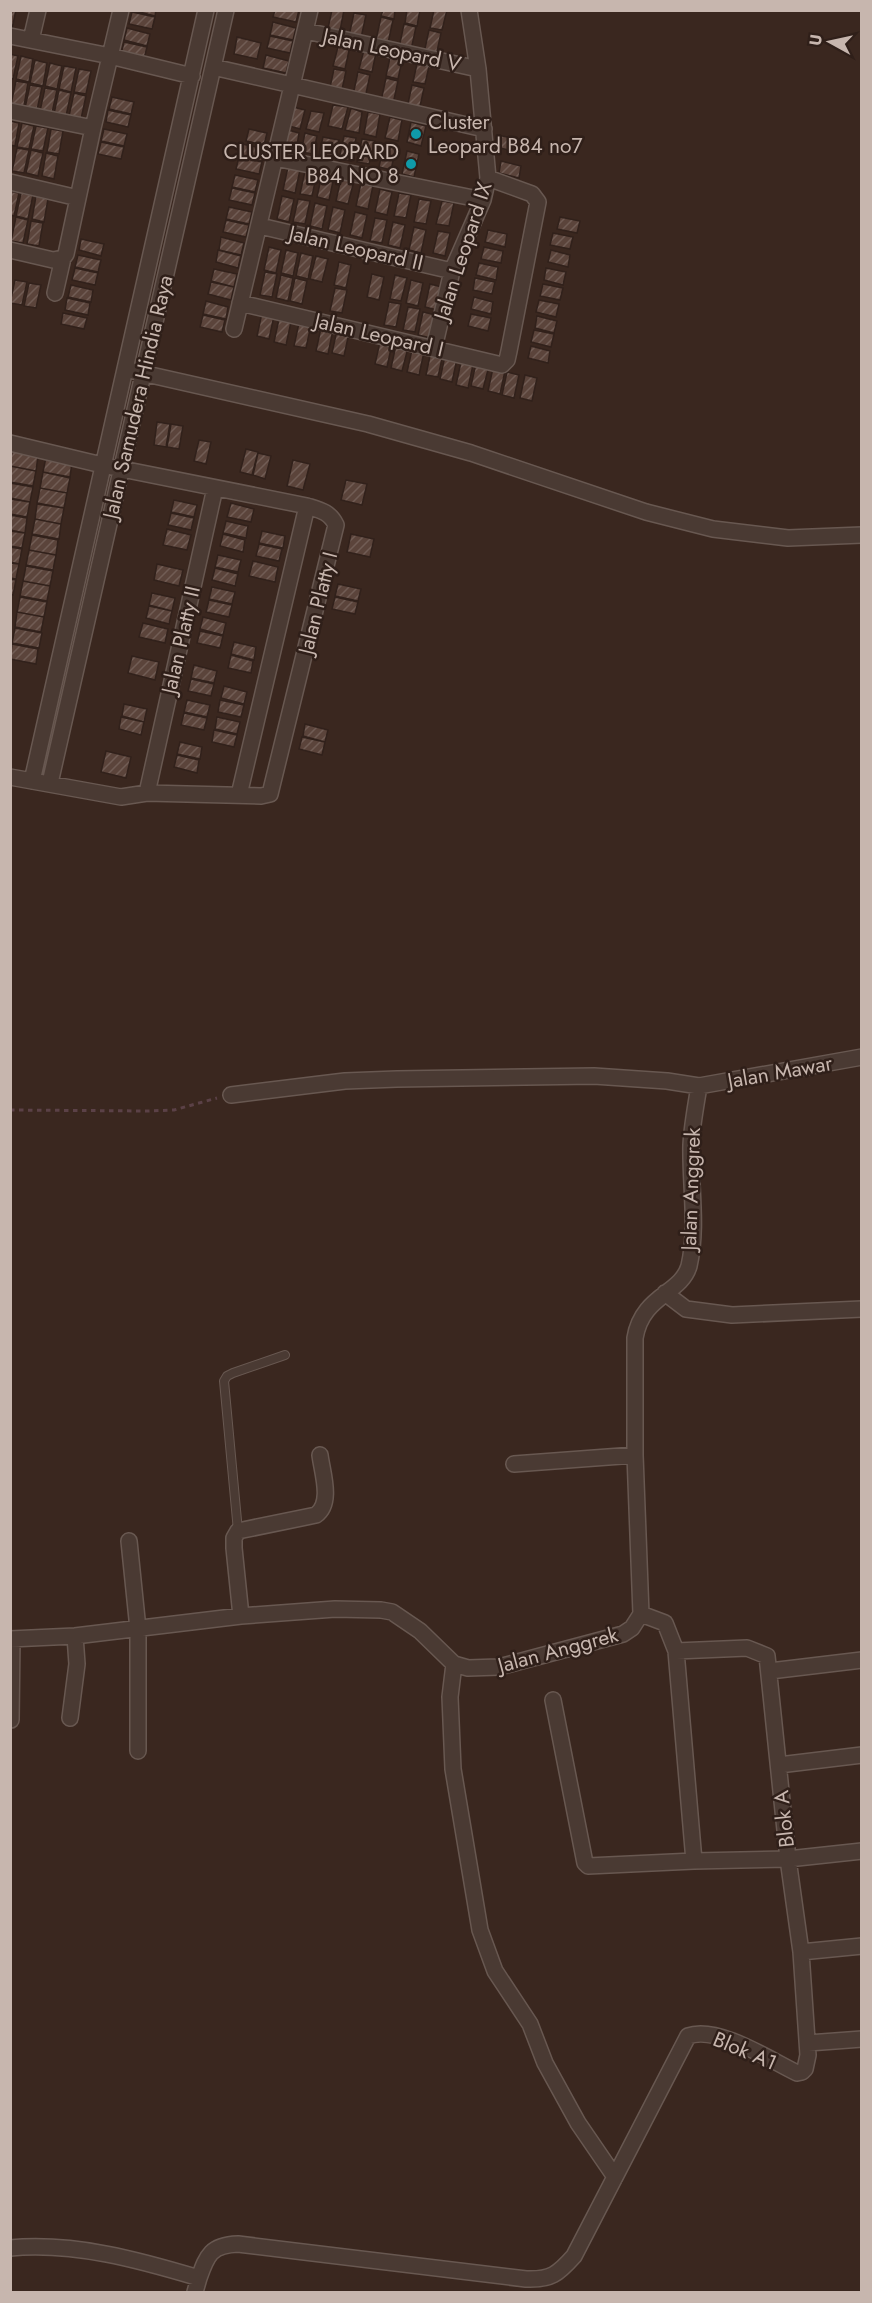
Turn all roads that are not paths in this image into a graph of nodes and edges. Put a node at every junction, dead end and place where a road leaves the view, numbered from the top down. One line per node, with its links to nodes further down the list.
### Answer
1 (38, 10): 9 (street)
2 (121, 10): 10 (street)
3 (206, 10): 13 (street, Jalan Samudera Hindia Raya)
4 (310, 10): 7 (street)
5 (469, 10): 12 (street, Jalan Leopard IX)
6 (225, 11): 11 (street, Jalan Samudera Hindia Raya)
7 (306, 31): 12 (street, Jalan Leopard V); 14 (street)
8 (10, 36): 9 (street)
9 (31, 40): 10 (street)
10 (110, 56): 13 (street); 16 (street)
11 (213, 67): 14 (street); 31 (street, Jalan Samudera Hindia Raya)
12 (478, 69): 17 (street, Jalan Leopard IX)
13 (192, 76): 30 (street, Jalan Samudera Hindia Raya)
14 (292, 84): 17 (street); 18 (street)
15 (10, 111): 16 (street)
16 (93, 128): 21 (street)
17 (484, 129): 19 (street, Jalan Leopard IX)
18 (275, 158): 22 (street); 23 (street)
19 (488, 178): 22 (street, Jalan Leopard IX); 32 (street, Jalan Leopard I)
20 (10, 182): 21 (street)
21 (78, 198): 25 (street)
22 (483, 200): 26 (street, Jalan Leopard IX)
23 (260, 226): 26 (street, Jalan Leopard II); 28 (street)
24 (10, 250): 25 (street)
25 (63, 258): 27 (street)
26 (452, 271): 32 (street, Jalan Leopard IX)
27 (55, 293)
28 (240, 303): 29 (street); 32 (street, Jalan Leopard I)
29 (234, 329)
30 (132, 338): 31 (street); 33 (street, Jalan Samudera Hindia Raya)
31 (150, 341): 34 (street, Jalan Samudera Hindia Raya)
32 (434, 348)
33 (124, 370): 34 (street); 36 (street, Jalan Samudera Hindia Raya)
34 (143, 372): 37 (street, Jalan Samudera Hindia Raya); 40 (street)
35 (10, 443): 36 (street, Jalan Platty I)
36 (102, 465): 37 (street, Jalan Platty I); 42 (street, Jalan Samudera Hindia Raya)
37 (121, 468): 38 (street, Jalan Platty I); 43 (street, Jalan Samudera Hindia Raya)
38 (214, 488): 39 (street, Jalan Platty I); 44 (street, Jalan Platty II)
39 (307, 506): 45 (street); 45 (street, Jalan Platty I)
40 (861, 536)
41 (10, 777): 42 (street, Jalan Platty I)
42 (32, 781): 43 (street, Jalan Platty I)
43 (50, 783): 44 (street, Jalan Platty I)
44 (147, 793): 45 (street, Jalan Platty I)
45 (239, 795)
46 (861, 1057): 47 (street, Jalan Mawar)
47 (699, 1086): 48 (street, Jalan Mawar); 49 (street, Jalan Anggrek)
48 (231, 1095)
49 (665, 1293): 50 (street); 53 (street, Jalan Anggrek)
50 (861, 1309)
51 (285, 1355): 55 (lane)
52 (320, 1455): 55 (street)
53 (635, 1455): 54 (street); 57 (street, Jalan Anggrek)
54 (514, 1464)
55 (238, 1531): 58 (street)
56 (129, 1541): 59 (street)
57 (641, 1614): 62 (street); 64 (street, Jalan Anggrek)
58 (241, 1616): 59 (street); 64 (street)
59 (138, 1629): 60 (street); 69 (street)
60 (75, 1636): 61 (street); 67 (street)
61 (11, 1639): 68 (street)
62 (676, 1651): 65 (street); 74 (street)
63 (861, 1660): 65 (street)
64 (454, 1664): 80 (street)
65 (770, 1671): 71 (street, Blok A)
66 (552, 1700): 74 (street)
67 (70, 1718)
68 (11, 1720)
69 (138, 1751)
70 (861, 1755): 71 (street)
71 (779, 1765): 73 (street, Blok A)
72 (861, 1851): 73 (street)
73 (788, 1859): 74 (street); 76 (street, Blok A)
74 (693, 1861)
75 (861, 1946): 76 (street)
76 (801, 1952): 78 (street, Blok A)
77 (861, 2039): 78 (street)
78 (808, 2043): 79 (street, Blok A)
79 (802, 2072): 80 (street, Blok A1)
80 (615, 2176): 82 (street)
81 (10, 2248): 82 (street)
82 (197, 2285)

